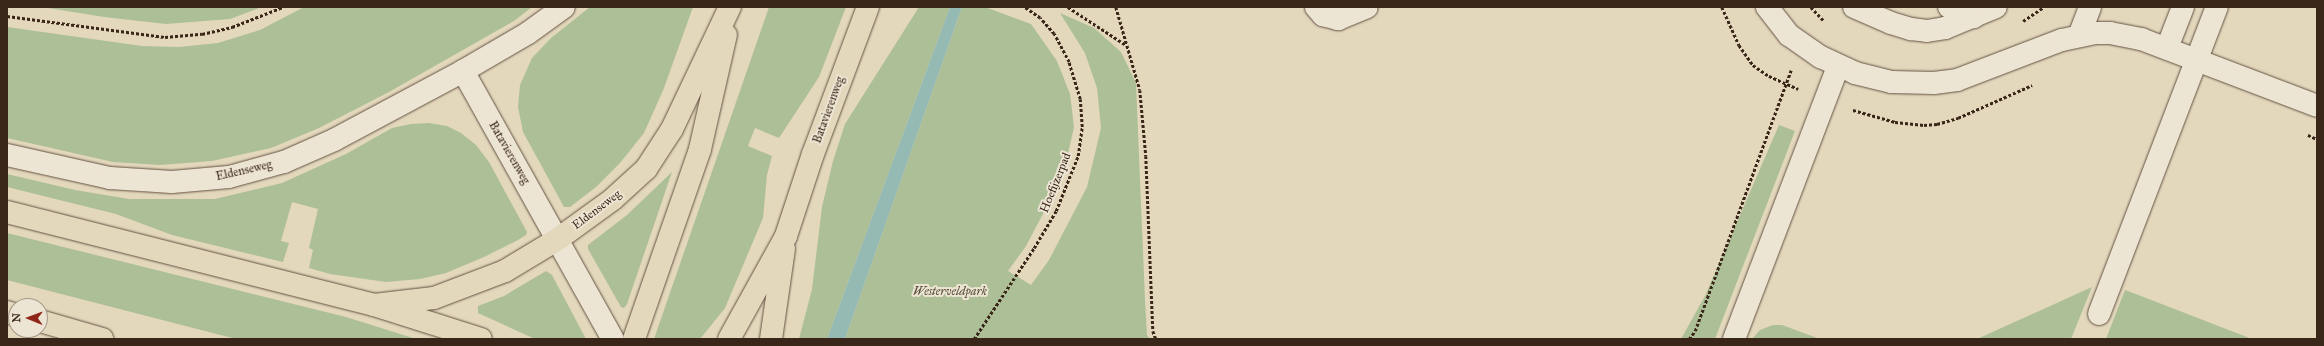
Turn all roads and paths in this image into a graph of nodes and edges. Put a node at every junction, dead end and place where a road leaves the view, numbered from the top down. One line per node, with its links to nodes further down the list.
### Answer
1 (283, 7): 19 (path)
2 (564, 7): 27 (street)
3 (730, 7): 32 (main road, Eldenseweg)
4 (733, 7): 39 (main road)
5 (868, 7): 31 (main road, Batavierenweg)
6 (1024, 7): 42 (path, Hoefijzerpad)
7 (1068, 7): 23 (path)
8 (1116, 7): 23 (path)
9 (1316, 7): 10 (street)
10 (1367, 7)
11 (1767, 7): 22 (street)
12 (1854, 7): 20 (street)
13 (1949, 7): 20 (street)
14 (1996, 7): 20 (street)
15 (2090, 7): 21 (street)
16 (2182, 7): 24 (street)
17 (2217, 7): 25 (street)
18 (1813, 10): 22 (path)
19 (7, 16)
20 (1974, 17)
21 (2079, 36): 24 (street); 26 (street)
22 (1800, 44): 26 (street); 44 (path)
23 (1126, 45): 43 (path)
24 (2167, 48): 25 (street)
25 (2197, 60): 28 (street); 34 (street)
26 (1838, 66): 45 (street)
27 (463, 71): 29 (street, Eldenseweg); 32 (street, Batavierenweg)
28 (2317, 106)
29 (7, 155)
30 (7, 212): 33 (main road, Eldenseweg)
31 (786, 236): 40 (main road, Batavierenweg); 41 (main road, Batavierenweg)
32 (558, 239): 33 (main road, Eldenseweg); 38 (street, Batavierenweg)
33 (374, 305): 37 (main road, Eldenseweg)
34 (2099, 314)
35 (48, 323): 36 (main road)
36 (102, 339)
37 (481, 339)
38 (613, 339)
39 (634, 339)
40 (729, 339)
41 (771, 339)
42 (974, 339)
43 (1156, 339)
44 (1689, 339)
45 (1734, 339)

